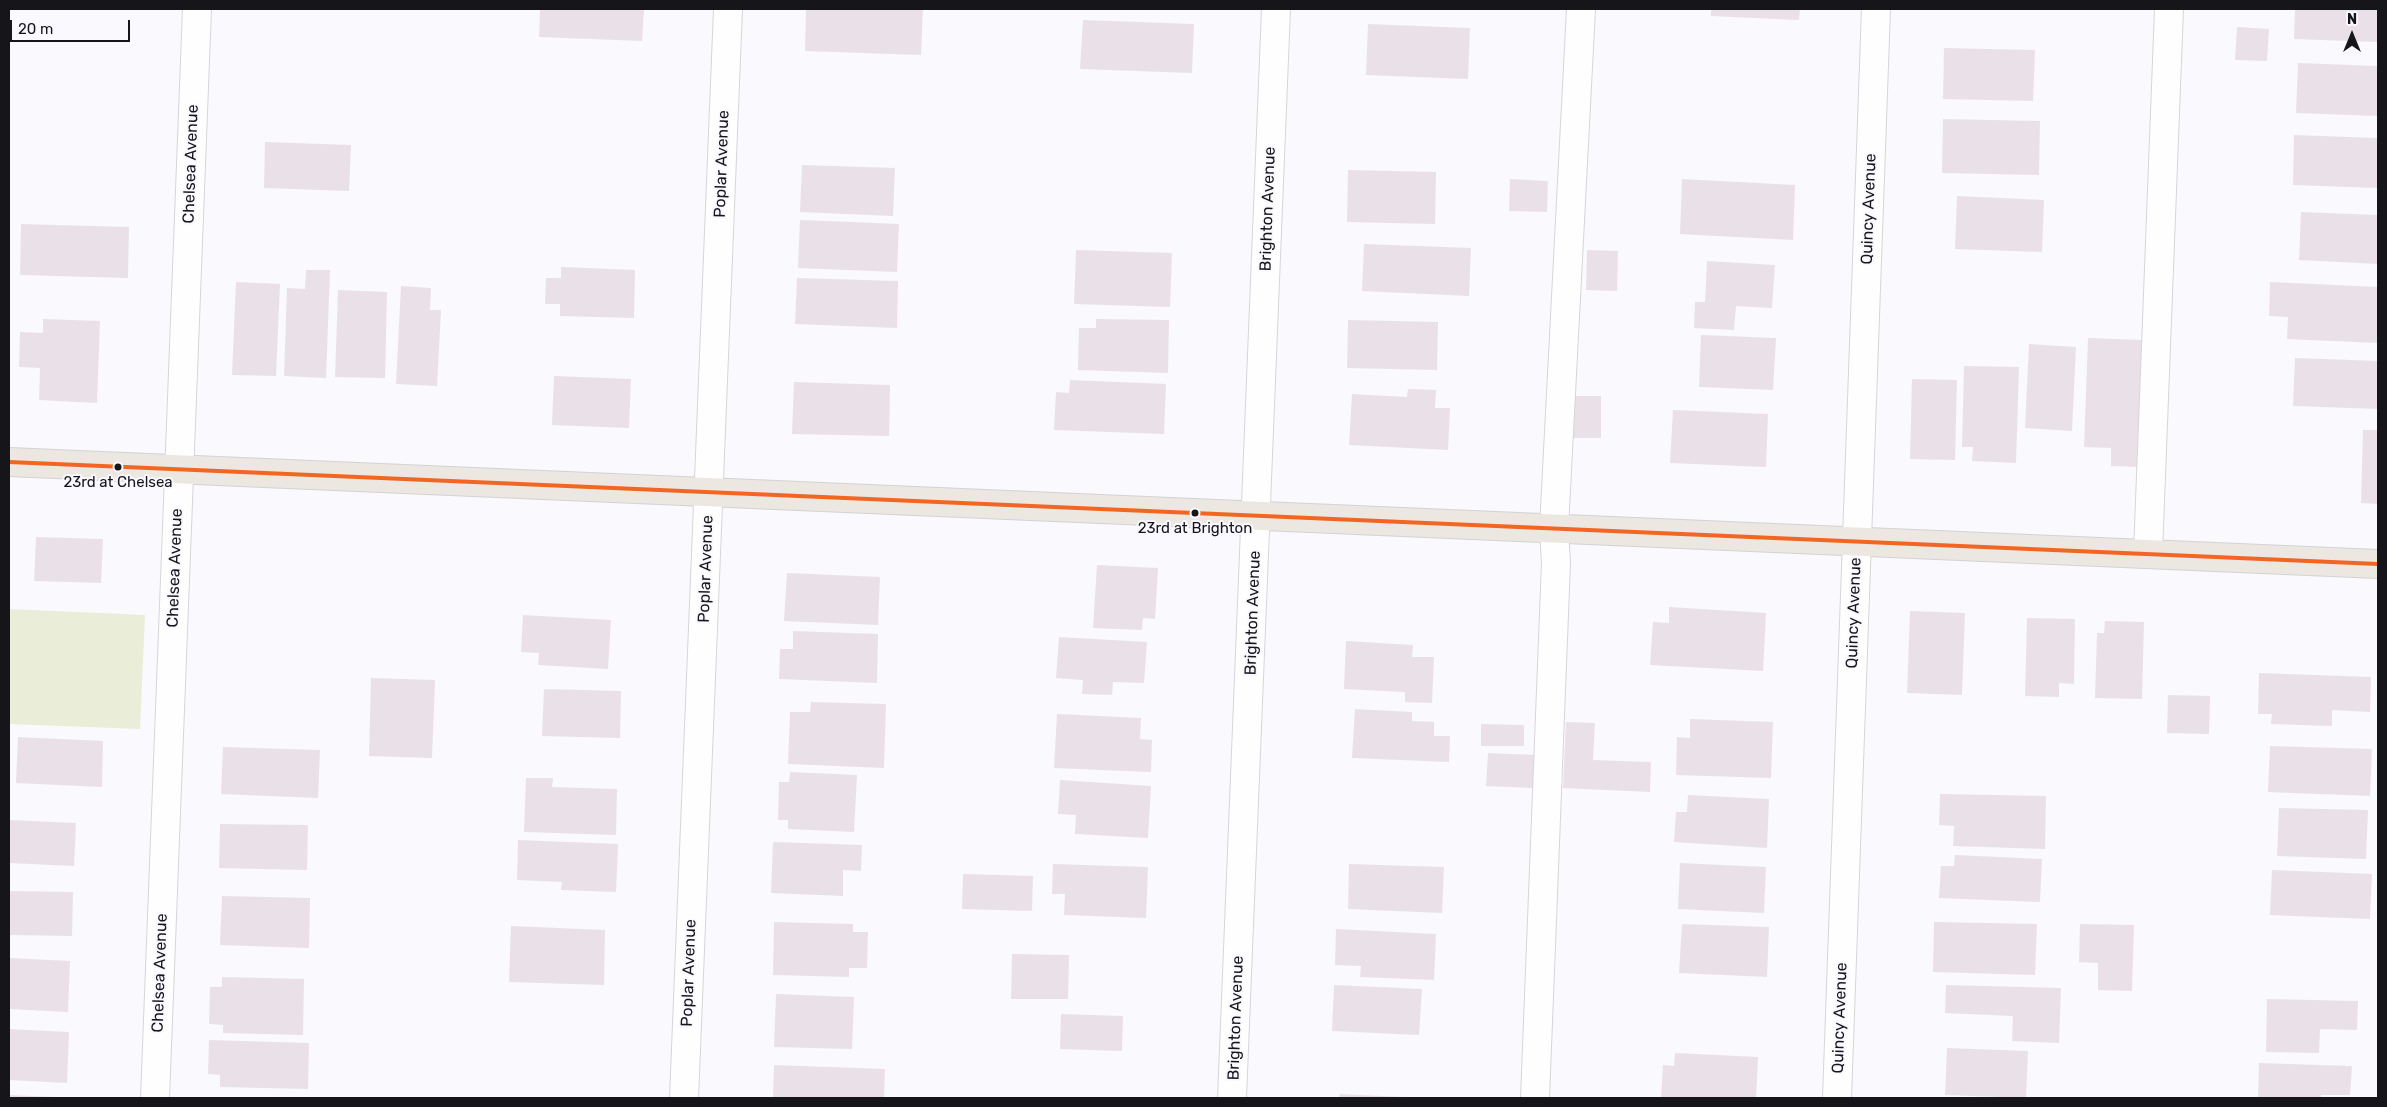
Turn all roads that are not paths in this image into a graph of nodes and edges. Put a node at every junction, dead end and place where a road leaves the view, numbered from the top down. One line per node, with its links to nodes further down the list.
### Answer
1 (197, 9): 8 (street, Chelsea Avenue)
2 (728, 9): 9 (street, Poplar Avenue)
3 (1276, 9): 10 (street, Brighton Avenue)
4 (1581, 9): 11 (street)
5 (1876, 9): 12 (street, Quincy Avenue)
6 (2170, 9): 13 (street)
7 (9, 462): 8 (main road)
8 (179, 468): 9 (main road); 15 (street, Chelsea Avenue)
9 (710, 493): 10 (main road); 16 (street, Poplar Avenue)
10 (1257, 515): 11 (main road); 17 (street, Brighton Avenue)
11 (1554, 528): 12 (main road); 18 (street)
12 (1857, 541): 13 (main road); 19 (street, Quincy Avenue)
13 (2148, 553): 14 (main road)
14 (2378, 564)
15 (155, 1098)
16 (684, 1098)
17 (1232, 1098)
18 (1535, 1098)
19 (1837, 1098)

